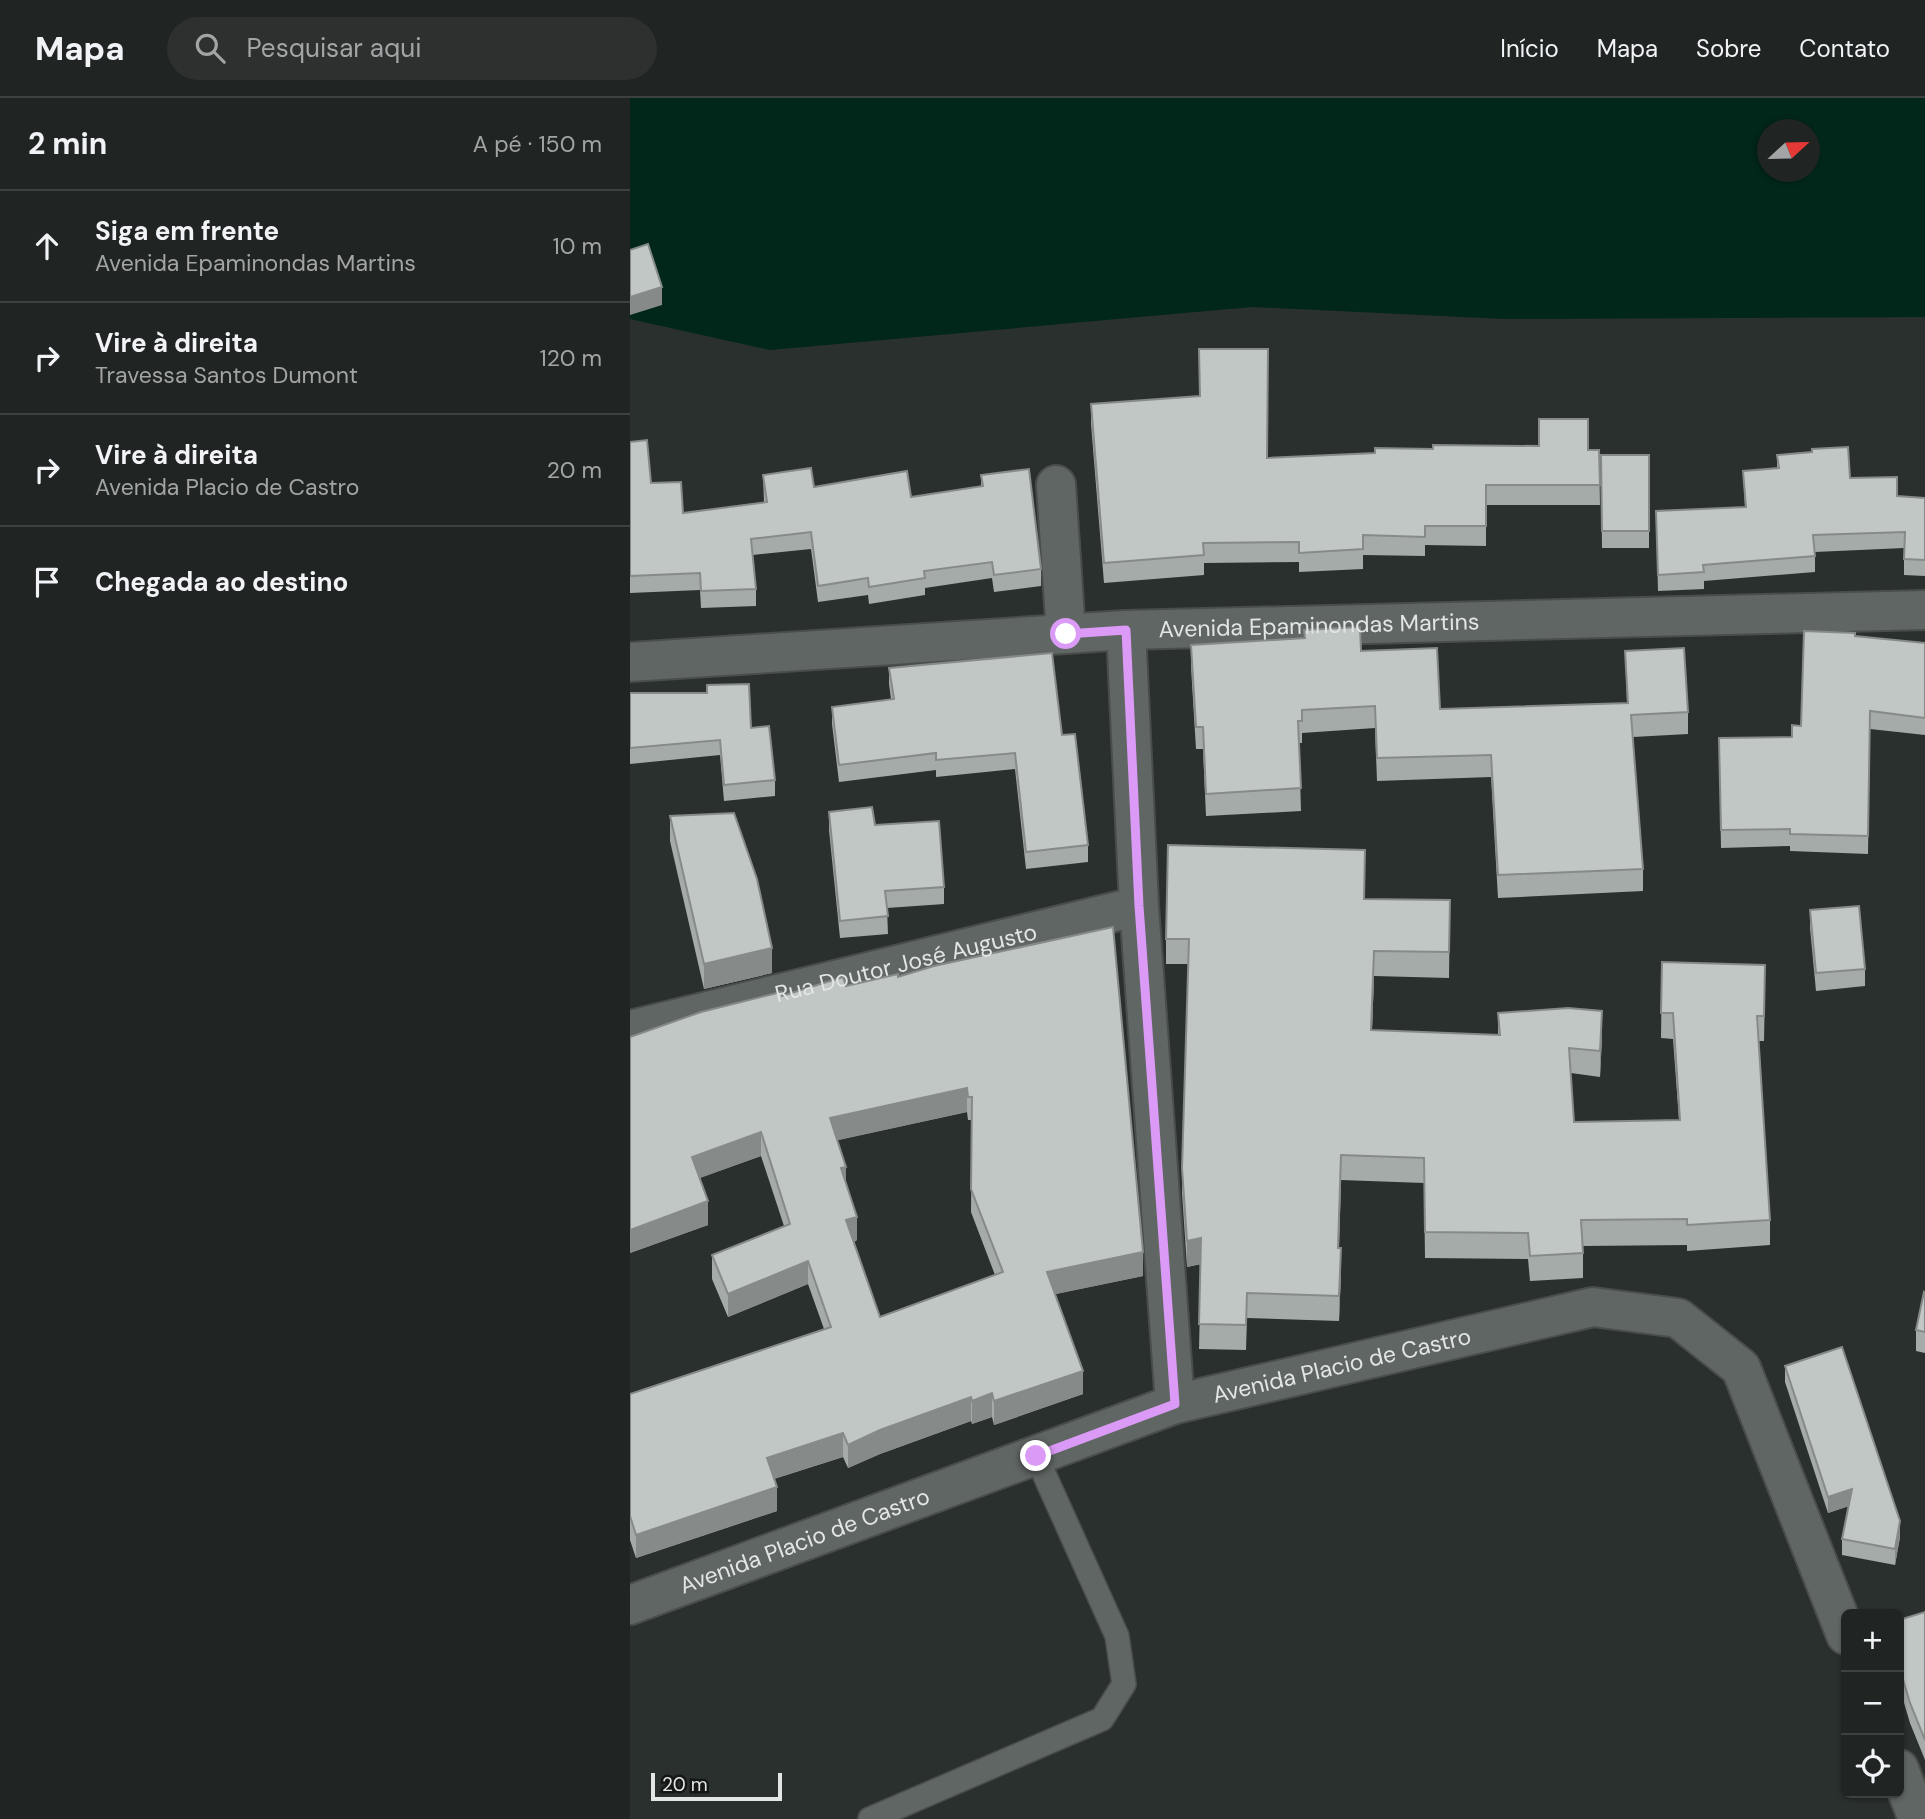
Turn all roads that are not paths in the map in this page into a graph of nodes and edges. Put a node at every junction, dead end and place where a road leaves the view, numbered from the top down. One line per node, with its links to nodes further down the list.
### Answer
1 (1056, 485): 4 (street)
2 (1925, 610): 3 (street, Avenida Epaminondas Martins)
3 (1126, 630): 4 (street, Avenida Epaminondas Martins); 6 (street)
4 (1066, 634): 5 (street, Avenida Epaminondas Martins)
5 (630, 662)
6 (1139, 906): 7 (street, Rua Doutor José Augusto); 8 (street)
7 (630, 1030)
8 (1175, 1404): 9 (street, Avenida Placio de Castro); 11 (street, Avenida Placio de Castro)
9 (1036, 1456): 10 (street, Avenida Placio de Castro); 13 (lane)
10 (630, 1605)
11 (1841, 1622)
12 (1904, 1782): 14 (street)
13 (870, 1819)
14 (1918, 1819)

